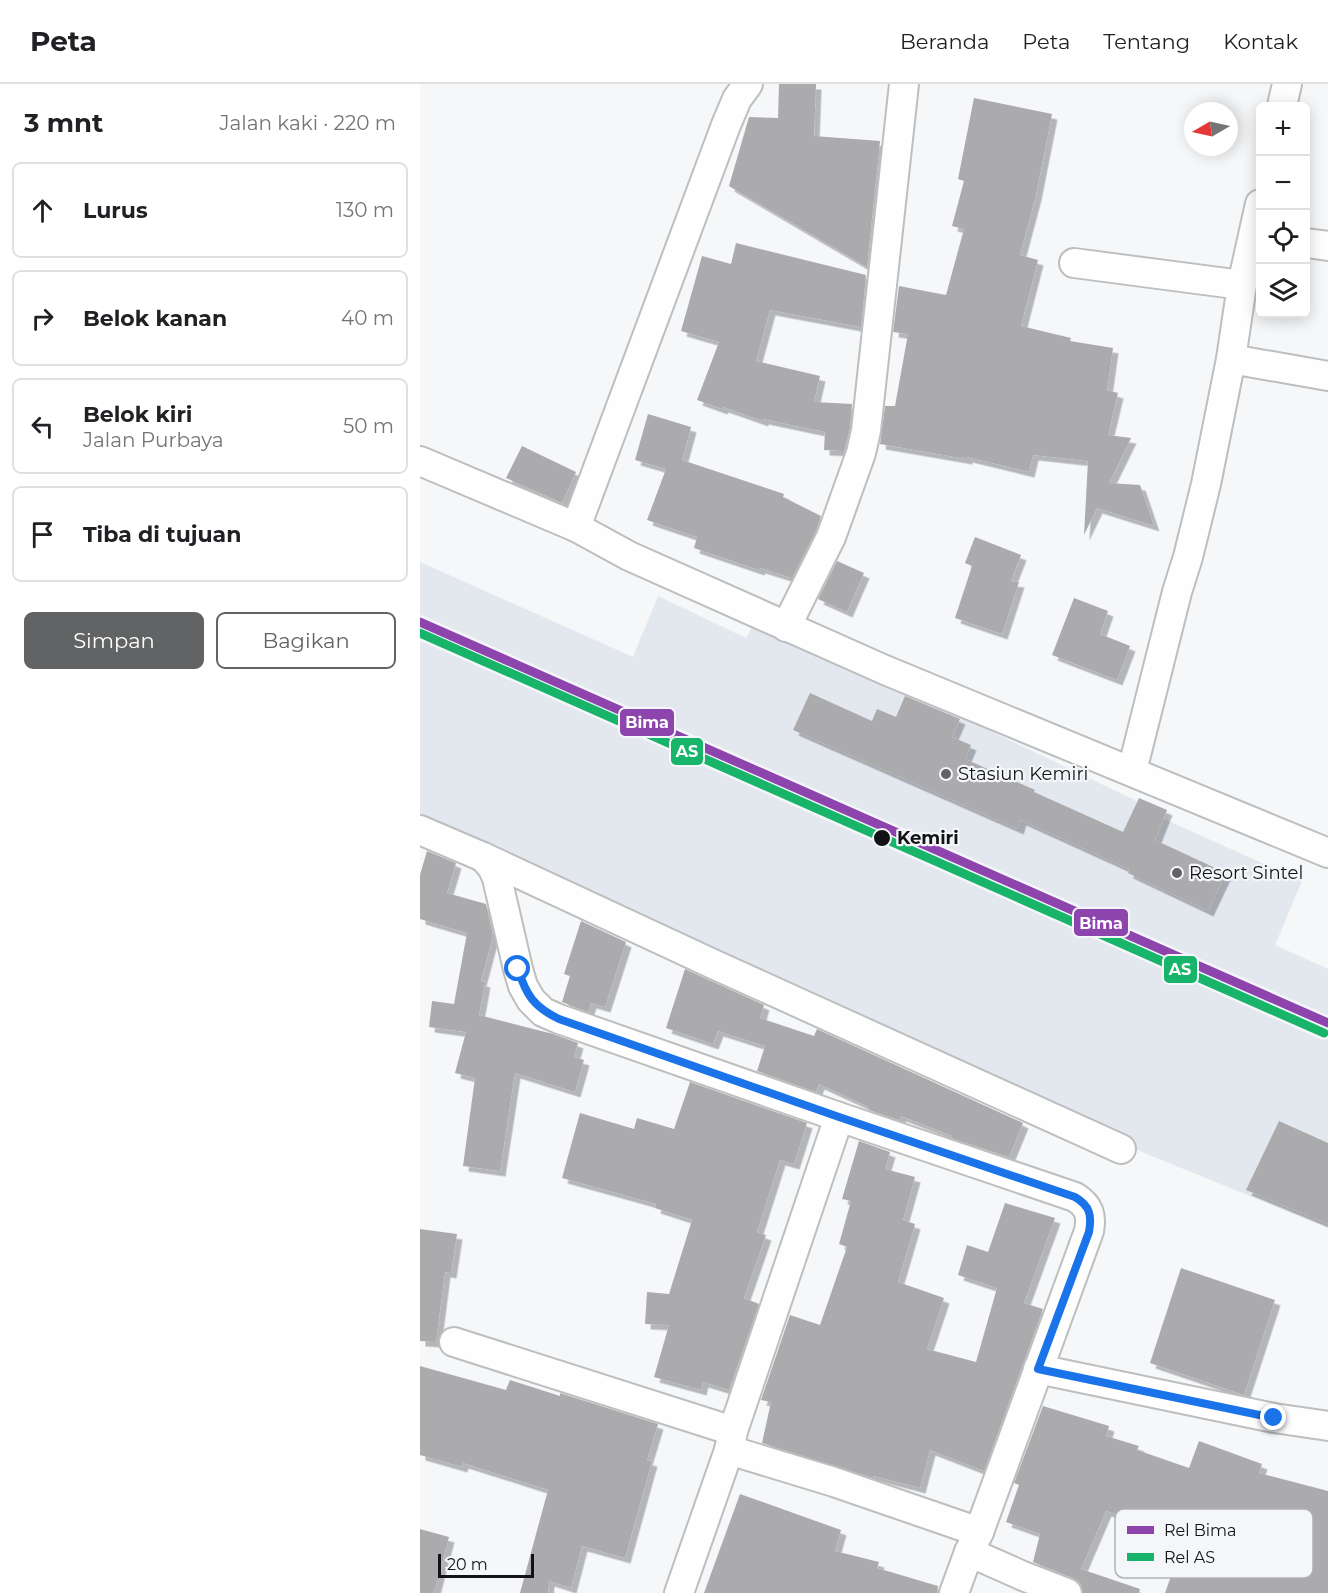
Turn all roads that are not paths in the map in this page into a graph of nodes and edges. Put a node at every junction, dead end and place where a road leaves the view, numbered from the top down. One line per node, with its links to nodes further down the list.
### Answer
1 (748, 84): 13 (street)
2 (904, 84): 14 (street)
3 (1287, 84): 4 (street)
4 (1283, 102)
5 (1256, 240): 9 (street)
6 (1310, 244): 7 (street)
7 (1328, 246)
8 (1074, 263): 9 (street)
9 (1242, 285): 10 (street)
10 (1231, 359): 11 (street); 15 (street)
11 (1328, 376)
12 (420, 461): 13 (street)
13 (576, 527): 14 (street)
14 (786, 627): 15 (street)
15 (1132, 771): 17 (street)
16 (420, 830): 18 (street)
17 (1328, 854)
18 (483, 857): 19 (street); 20 (street)
19 (839, 1117): 22 (street); 24 (street)
20 (1121, 1149)
21 (454, 1342): 24 (street)
22 (1038, 1369): 23 (street); 25 (street)
23 (1328, 1426)
24 (731, 1441): 25 (street); 26 (street)
25 (974, 1542): 27 (street); 28 (street)
26 (679, 1593)
27 (954, 1593)
28 (1066, 1593)

